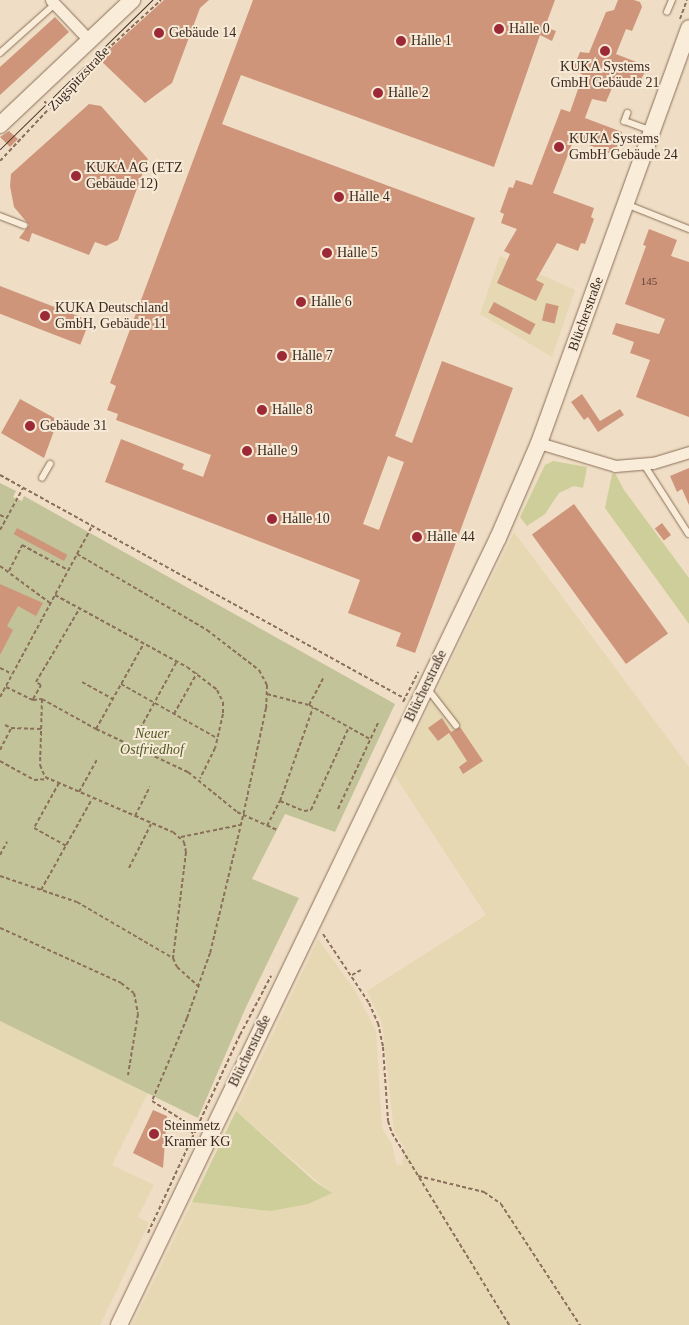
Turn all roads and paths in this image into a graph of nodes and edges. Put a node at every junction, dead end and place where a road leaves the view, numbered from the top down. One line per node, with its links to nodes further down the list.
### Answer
1 (132, 0): 7 (main road, Zugspitzstraße)
2 (160, 0): 14 (path, Zugspitzstraße)
3 (672, 0): 5 (lane)
4 (53, 2): 7 (street); 9 (lane)
5 (667, 12)
6 (689, 28): 8 (main road, Blücherstraße)
7 (89, 40): 13 (main road, Zugspitzstraße)
8 (686, 49): 15 (main road, Blücherstraße)
9 (0, 52)
10 (49, 105): 11 (path)
11 (46, 108)
12 (628, 113): 15 (lane)
13 (0, 125)
14 (31, 128): 16 (path); 17 (path, Zugspitzstraße)
15 (652, 131): 24 (main road, Blücherstraße)
16 (36, 132)
17 (26, 134): 18 (path); 19 (path, Zugspitzstraße)
18 (30, 138)
19 (20, 140): 20 (path, Zugspitzstraße); 21 (path)
20 (16, 144): 22 (path); 23 (path, Zugspitzstraße)
21 (24, 144)
22 (20, 148)
23 (0, 161)
24 (625, 204): 27 (lane); 28 (main road, Blücherstraße)
25 (0, 216): 26 (lane)
26 (24, 225)
27 (689, 229)
28 (539, 443): 31 (street); 56 (main road, Blücherstraße)
29 (689, 452): 31 (street)
30 (50, 464): 33 (lane)
31 (644, 464): 39 (lane)
32 (0, 475): 34 (path)
33 (42, 478)
34 (23, 488): 36 (path); 37 (path)
35 (0, 515): 36 (path)
36 (6, 518): 38 (path)
37 (92, 526): 40 (path); 61 (path)
38 (0, 530)
39 (689, 534)
40 (77, 554): 42 (path); 57 (path)
41 (0, 566): 43 (path)
42 (68, 570): 43 (path); 44 (path)
43 (9, 571): 45 (path)
44 (55, 595): 45 (path); 46 (path)
45 (50, 603): 51 (path)
46 (80, 608): 47 (path); 62 (path)
47 (144, 643): 48 (path); 54 (path)
48 (177, 661): 50 (path); 63 (path)
49 (0, 668): 51 (path)
50 (197, 673): 66 (path); 75 (path)
51 (12, 674): 55 (path)
52 (324, 677): 64 (path)
53 (82, 682): 60 (path)
54 (121, 684): 60 (path); 63 (path)
55 (6, 687): 58 (path); 62 (path)
56 (426, 688): 69 (lane); 101 (main road, Blücherstraße)
57 (268, 694): 64 (path); 89 (path)
58 (0, 697)
59 (42, 699): 62 (path); 72 (path); 73 (path)
60 (113, 699): 73 (path)
61 (405, 699)
62 (33, 700)
63 (154, 703): 66 (path); 74 (path)
64 (309, 705): 65 (path)
65 (313, 708): 70 (path); 86 (path)
66 (174, 714): 75 (path)
67 (378, 723): 76 (path)
68 (5, 724): 71 (path)
69 (456, 725)
70 (349, 727): 76 (path); 86 (path)
71 (12, 728): 72 (path); 77 (path)
72 (41, 729): 80 (path)
73 (96, 729): 81 (path)
74 (140, 729)
75 (217, 738): 81 (path)
76 (370, 739): 87 (path)
77 (0, 750)
78 (97, 759): 84 (path)
79 (0, 761): 80 (path)
80 (48, 779): 82 (path)
81 (200, 780): 89 (path)
82 (59, 783): 84 (path); 96 (path)
83 (150, 787): 88 (path)
84 (79, 792): 85 (path)
85 (93, 798): 88 (path); 96 (path)
86 (280, 801): 92 (path)
87 (338, 809)
88 (136, 816): 90 (path)
89 (243, 816): 91 (path); 92 (path)
90 (152, 823): 94 (path); 98 (path)
91 (240, 825): 94 (path); 106 (path)
92 (267, 826): 93 (path)
93 (277, 830)
94 (181, 837): 103 (path)
95 (7, 842): 97 (path)
96 (66, 846): 100 (path)
97 (0, 855)
98 (129, 868)
99 (0, 876): 100 (path)
100 (41, 890): 103 (path)
101 (313, 920): 105 (path); 110 (main road, Blücherstraße)
102 (0, 928): 107 (path)
103 (173, 958): 106 (path)
104 (361, 970): 105 (path)
105 (352, 976): 109 (path)
106 (199, 987): 108 (path)
107 (128, 1075)
108 (193, 1134)
109 (418, 1176): 111 (path); 112 (path)
110 (119, 1325)
111 (509, 1325)
112 (580, 1325)

